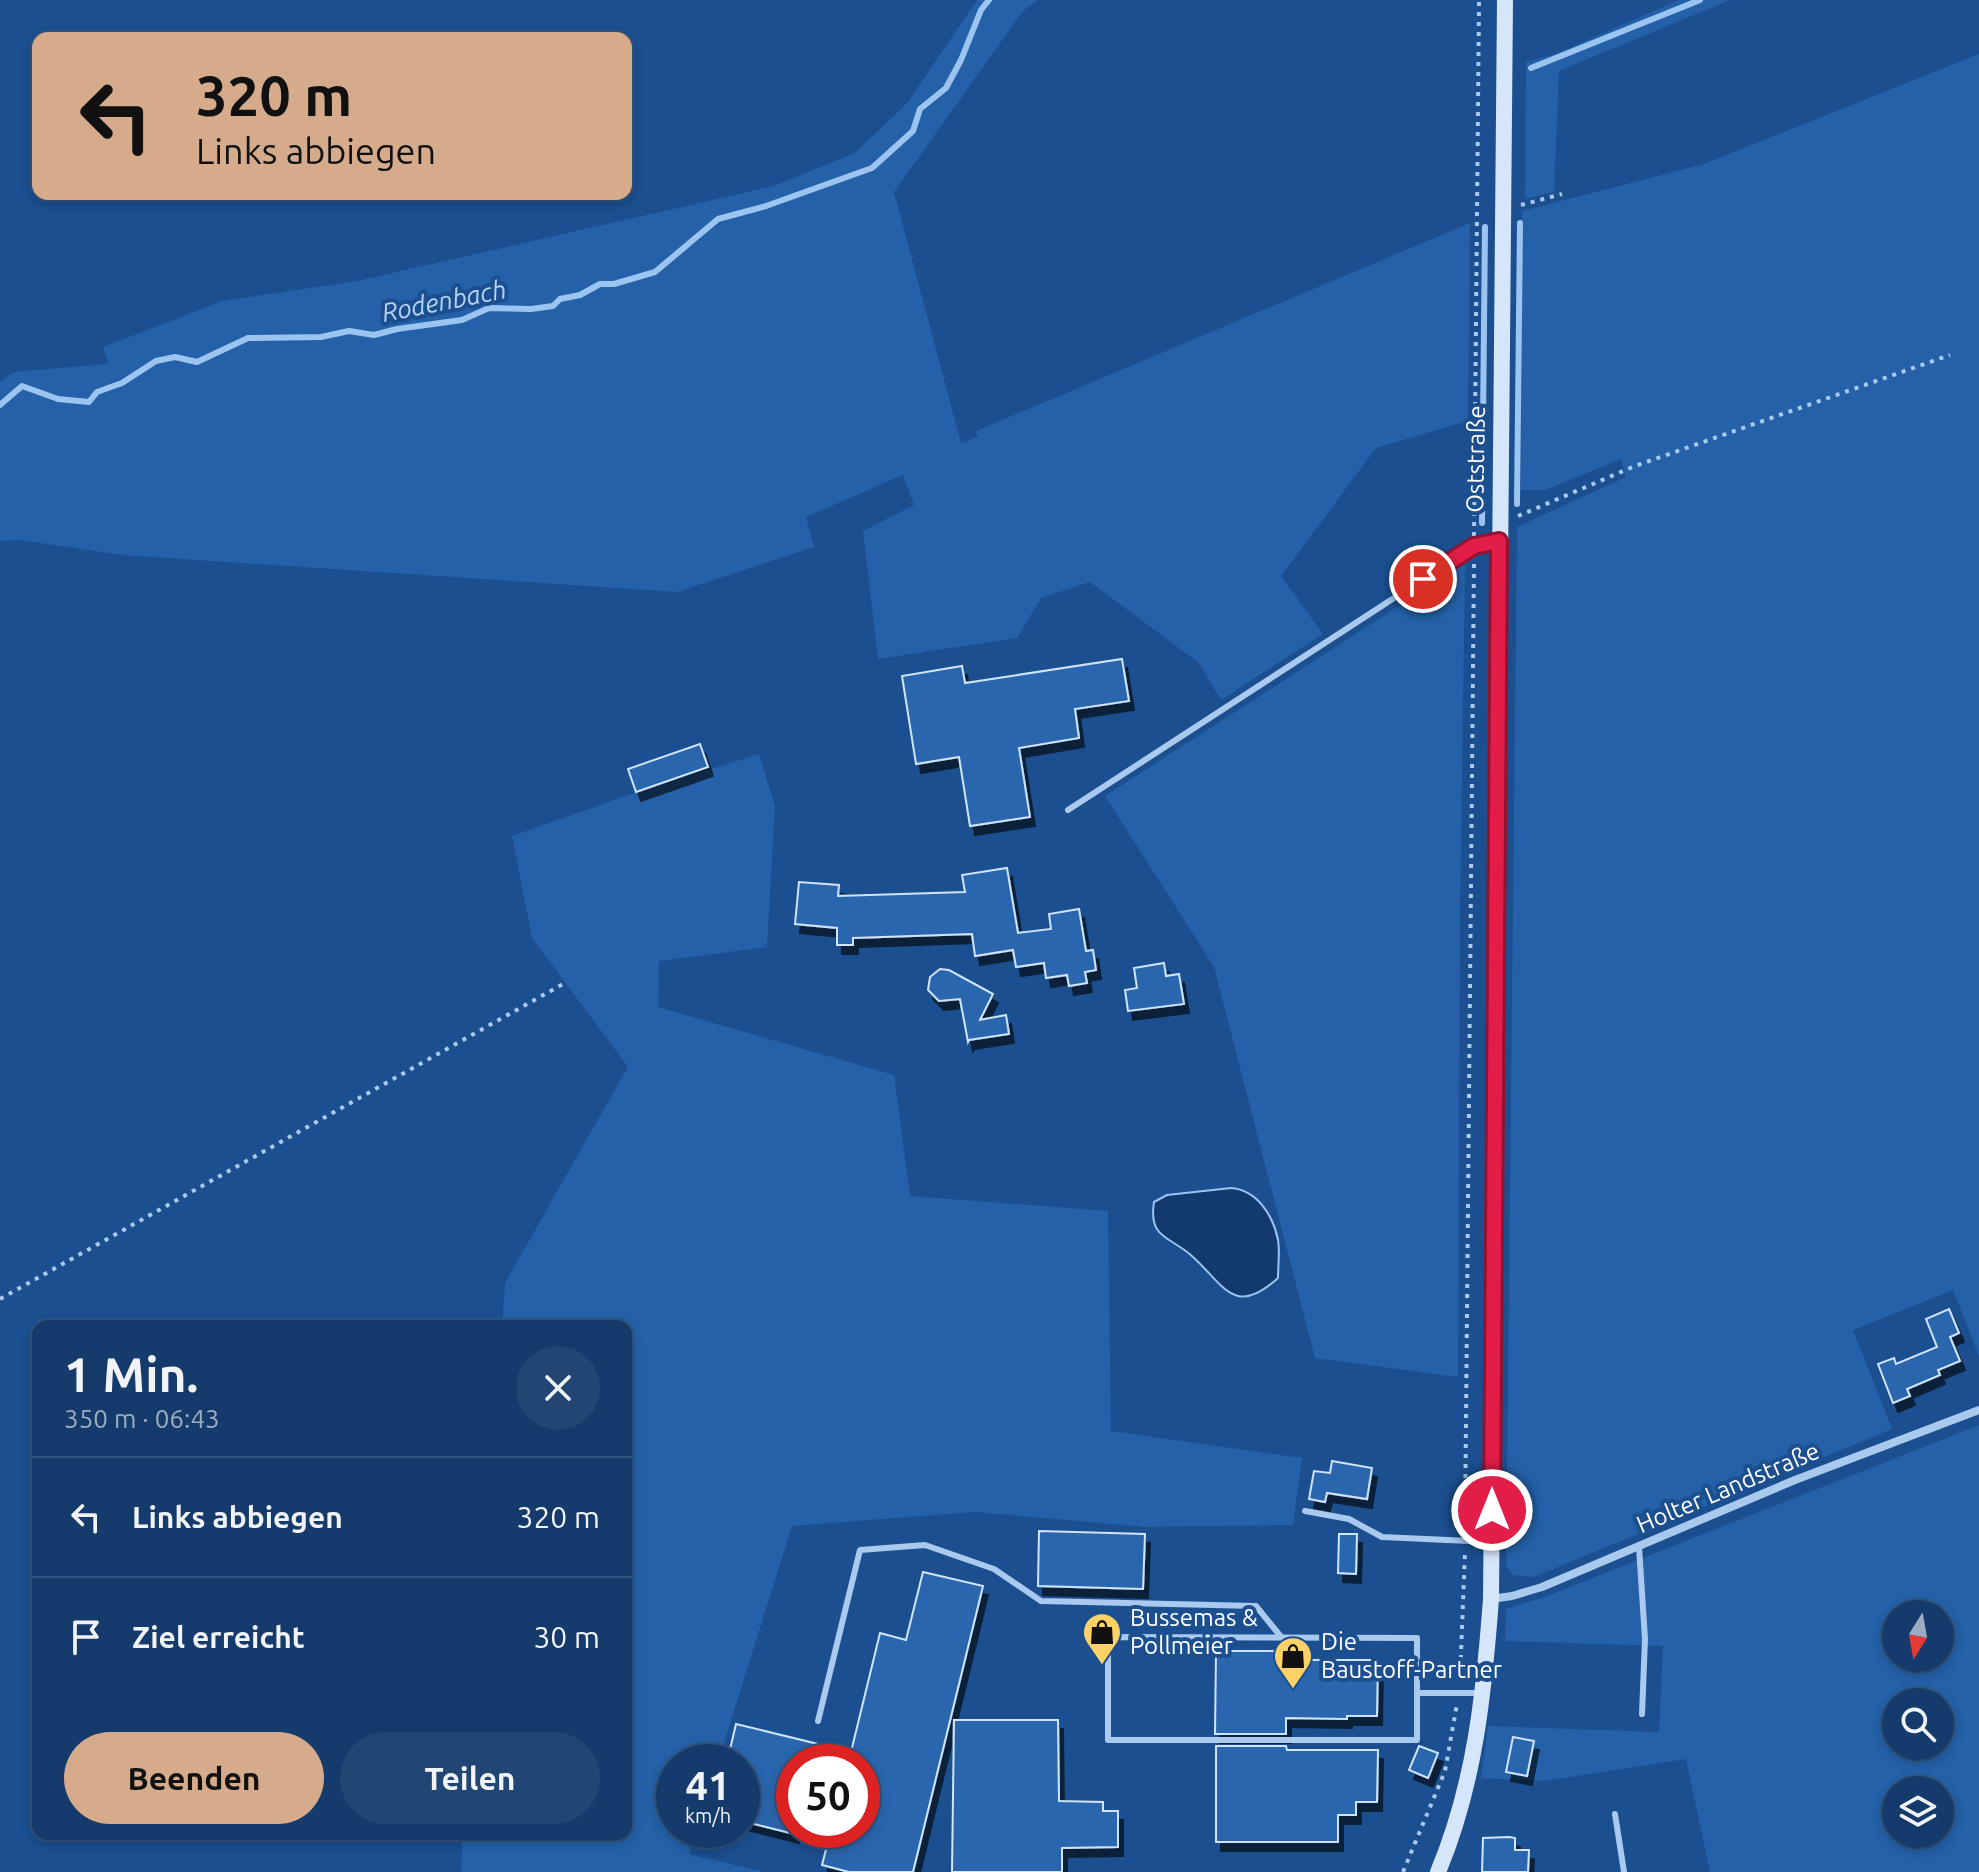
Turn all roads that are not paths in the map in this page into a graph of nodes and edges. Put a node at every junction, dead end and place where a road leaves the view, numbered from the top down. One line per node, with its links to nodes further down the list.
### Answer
1 (1505, 0): 2 (main road, Oststraße)
2 (1499, 541): 3 (lane); 6 (main road, Oststraße)
3 (1068, 810)
4 (1979, 1410): 7 (street, Holter Landstraße)
5 (1305, 1511): 6 (lane)
6 (1491, 1542): 8 (main road, Oststraße)
7 (1639, 1547): 8 (street, Holter Landstraße); 12 (lane)
8 (1491, 1599): 11 (main road, Oststraße)
9 (1282, 1638): 10 (lane); 10 (lane); 13 (lane)
10 (1417, 1693): 11 (lane)
11 (1484, 1693): 15 (main road, Oststraße)
12 (1642, 1714)
13 (818, 1721)
14 (1615, 1814): 16 (lane)
15 (1438, 1872)
16 (1624, 1872)

